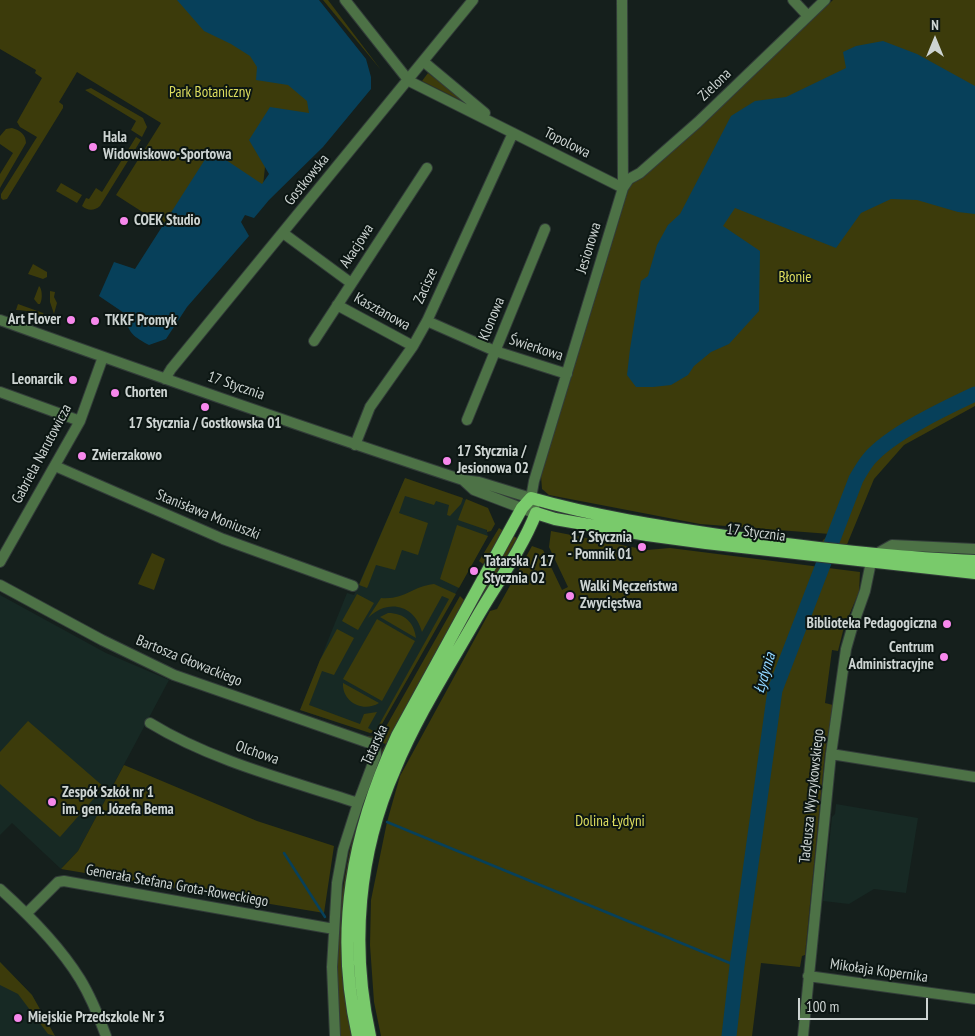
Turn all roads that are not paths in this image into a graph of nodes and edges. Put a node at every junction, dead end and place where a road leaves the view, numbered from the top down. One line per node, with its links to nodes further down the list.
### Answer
1 (345, 0): 8 (street)
2 (473, 0): 7 (street, Gostkowska)
3 (622, 0): 12 (street, Jesionowa)
4 (793, 0): 6 (street)
5 (825, 0): 6 (street, Zielona)
6 (808, 16): 12 (street, Zielona)
7 (424, 62): 8 (street, Gostkowska); 9 (street, Topolowa)
8 (408, 81): 9 (street, Topolowa); 14 (street, Gostkowska)
9 (499, 125): 10 (street, Topolowa)
10 (513, 132): 12 (street, Topolowa); 18 (street, Zacisze)
11 (427, 168): 15 (street, Akacjowa)
12 (623, 188): 23 (street, Jesionowa)
13 (544, 229): 21 (street, Klonowa)
14 (283, 234): 15 (street); 24 (street, Gostkowska)
15 (351, 283): 16 (street, Akacjowa)
16 (337, 305): 19 (street, Akacjowa); 20 (street, Kasztanowa)
17 (0, 320): 22 (street, 17 Stycznia)
18 (427, 321): 20 (street, Zacisze); 21 (street, Świerkowa)
19 (314, 341)
20 (413, 346): 28 (street, Zacisze)
21 (495, 351): 23 (street, Świerkowa); 26 (street, Klonowa)
22 (103, 357): 24 (street, 17 Stycznia); 27 (street, Gabriela Narutowicza)
23 (567, 374): 31 (street, Jesionowa)
24 (165, 379): 28 (street, 17 Stycznia)
25 (0, 392): 27 (street)
26 (467, 420)
27 (80, 421): 29 (street, Gabriela Narutowicza)
28 (355, 445): 30 (street, 17 Stycznia)
29 (55, 466): 38 (street, Gabriela Narutowicza); 41 (street, Stanisława Moniuszki)
30 (463, 480): 31 (street, 17 Stycznia); 32 (street, 17 Stycznia)
31 (532, 498): 32 (main road, Tatarska); 33 (street); 35 (main road, 17 Stycznia)
32 (522, 508): 33 (street, 17 Stycznia); 54 (main road, Tatarska)
33 (536, 513): 35 (main road, 17 Stycznia); 55 (main road, Tatarska)
34 (975, 549): 36 (street, 17 Stycznia)
35 (807, 551): 36 (main road, 17 Stycznia)
36 (873, 558): 37 (main road, 17 Stycznia); 39 (main road, 17 Stycznia); 44 (street, Tadeusza Wyrzykowskiego)
37 (975, 561)
38 (0, 562)
39 (975, 573)
40 (0, 585): 43 (street, Bartosza Głowackiego)
41 (353, 586)
42 (150, 723): 46 (street, Olchowa)
43 (375, 745): 46 (street, Tatarska)
44 (830, 754): 45 (street); 50 (street, Tadeusza Wyrzykowskiego)
45 (975, 777)
46 (358, 803): 49 (street, Tatarska)
47 (0, 889): 48 (street)
48 (27, 914): 49 (street, Generała Stefana Grota-Roweckiego); 52 (street)
49 (334, 929): 53 (street, Tatarska)
50 (808, 976): 51 (street, Mikołaja Kopernika); 56 (street, Tadeusza Wyrzykowskiego)
51 (975, 999)
52 (106, 1036)
53 (335, 1036)
54 (358, 1036)
55 (370, 1036)
56 (803, 1036)

